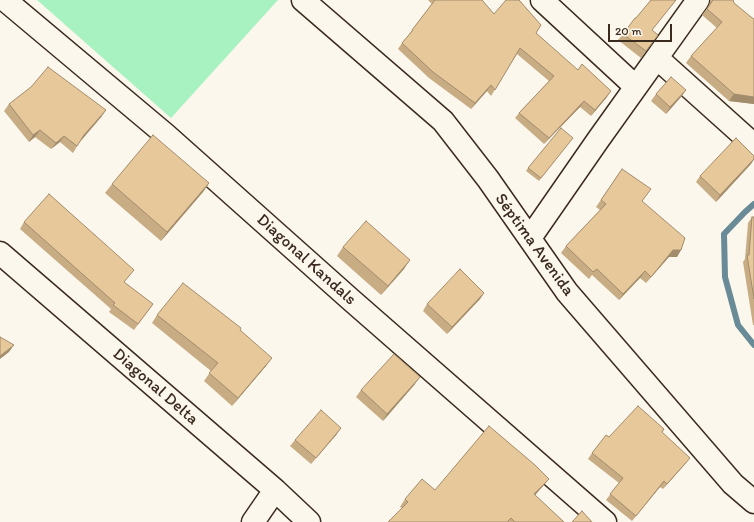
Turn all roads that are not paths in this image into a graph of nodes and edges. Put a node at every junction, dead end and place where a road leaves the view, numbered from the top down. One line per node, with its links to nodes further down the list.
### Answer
1 (5, 0): 16 (street, Diagonal Kandals)
2 (303, 0): 10 (street, Séptima Avenida)
3 (542, 0): 8 (street)
4 (698, 0): 7 (street)
5 (738, 0): 6 (street)
6 (754, 14)
7 (657, 58): 8 (street); 9 (street)
8 (636, 87): 10 (street)
9 (754, 145)
10 (530, 238): 13 (street, Séptima Avenida)
11 (0, 253): 12 (street, Diagonal Delta)
12 (275, 490): 14 (street); 15 (street, Diagonal Delta)
13 (754, 502)
14 (254, 522)
15 (309, 522)
16 (605, 522)

